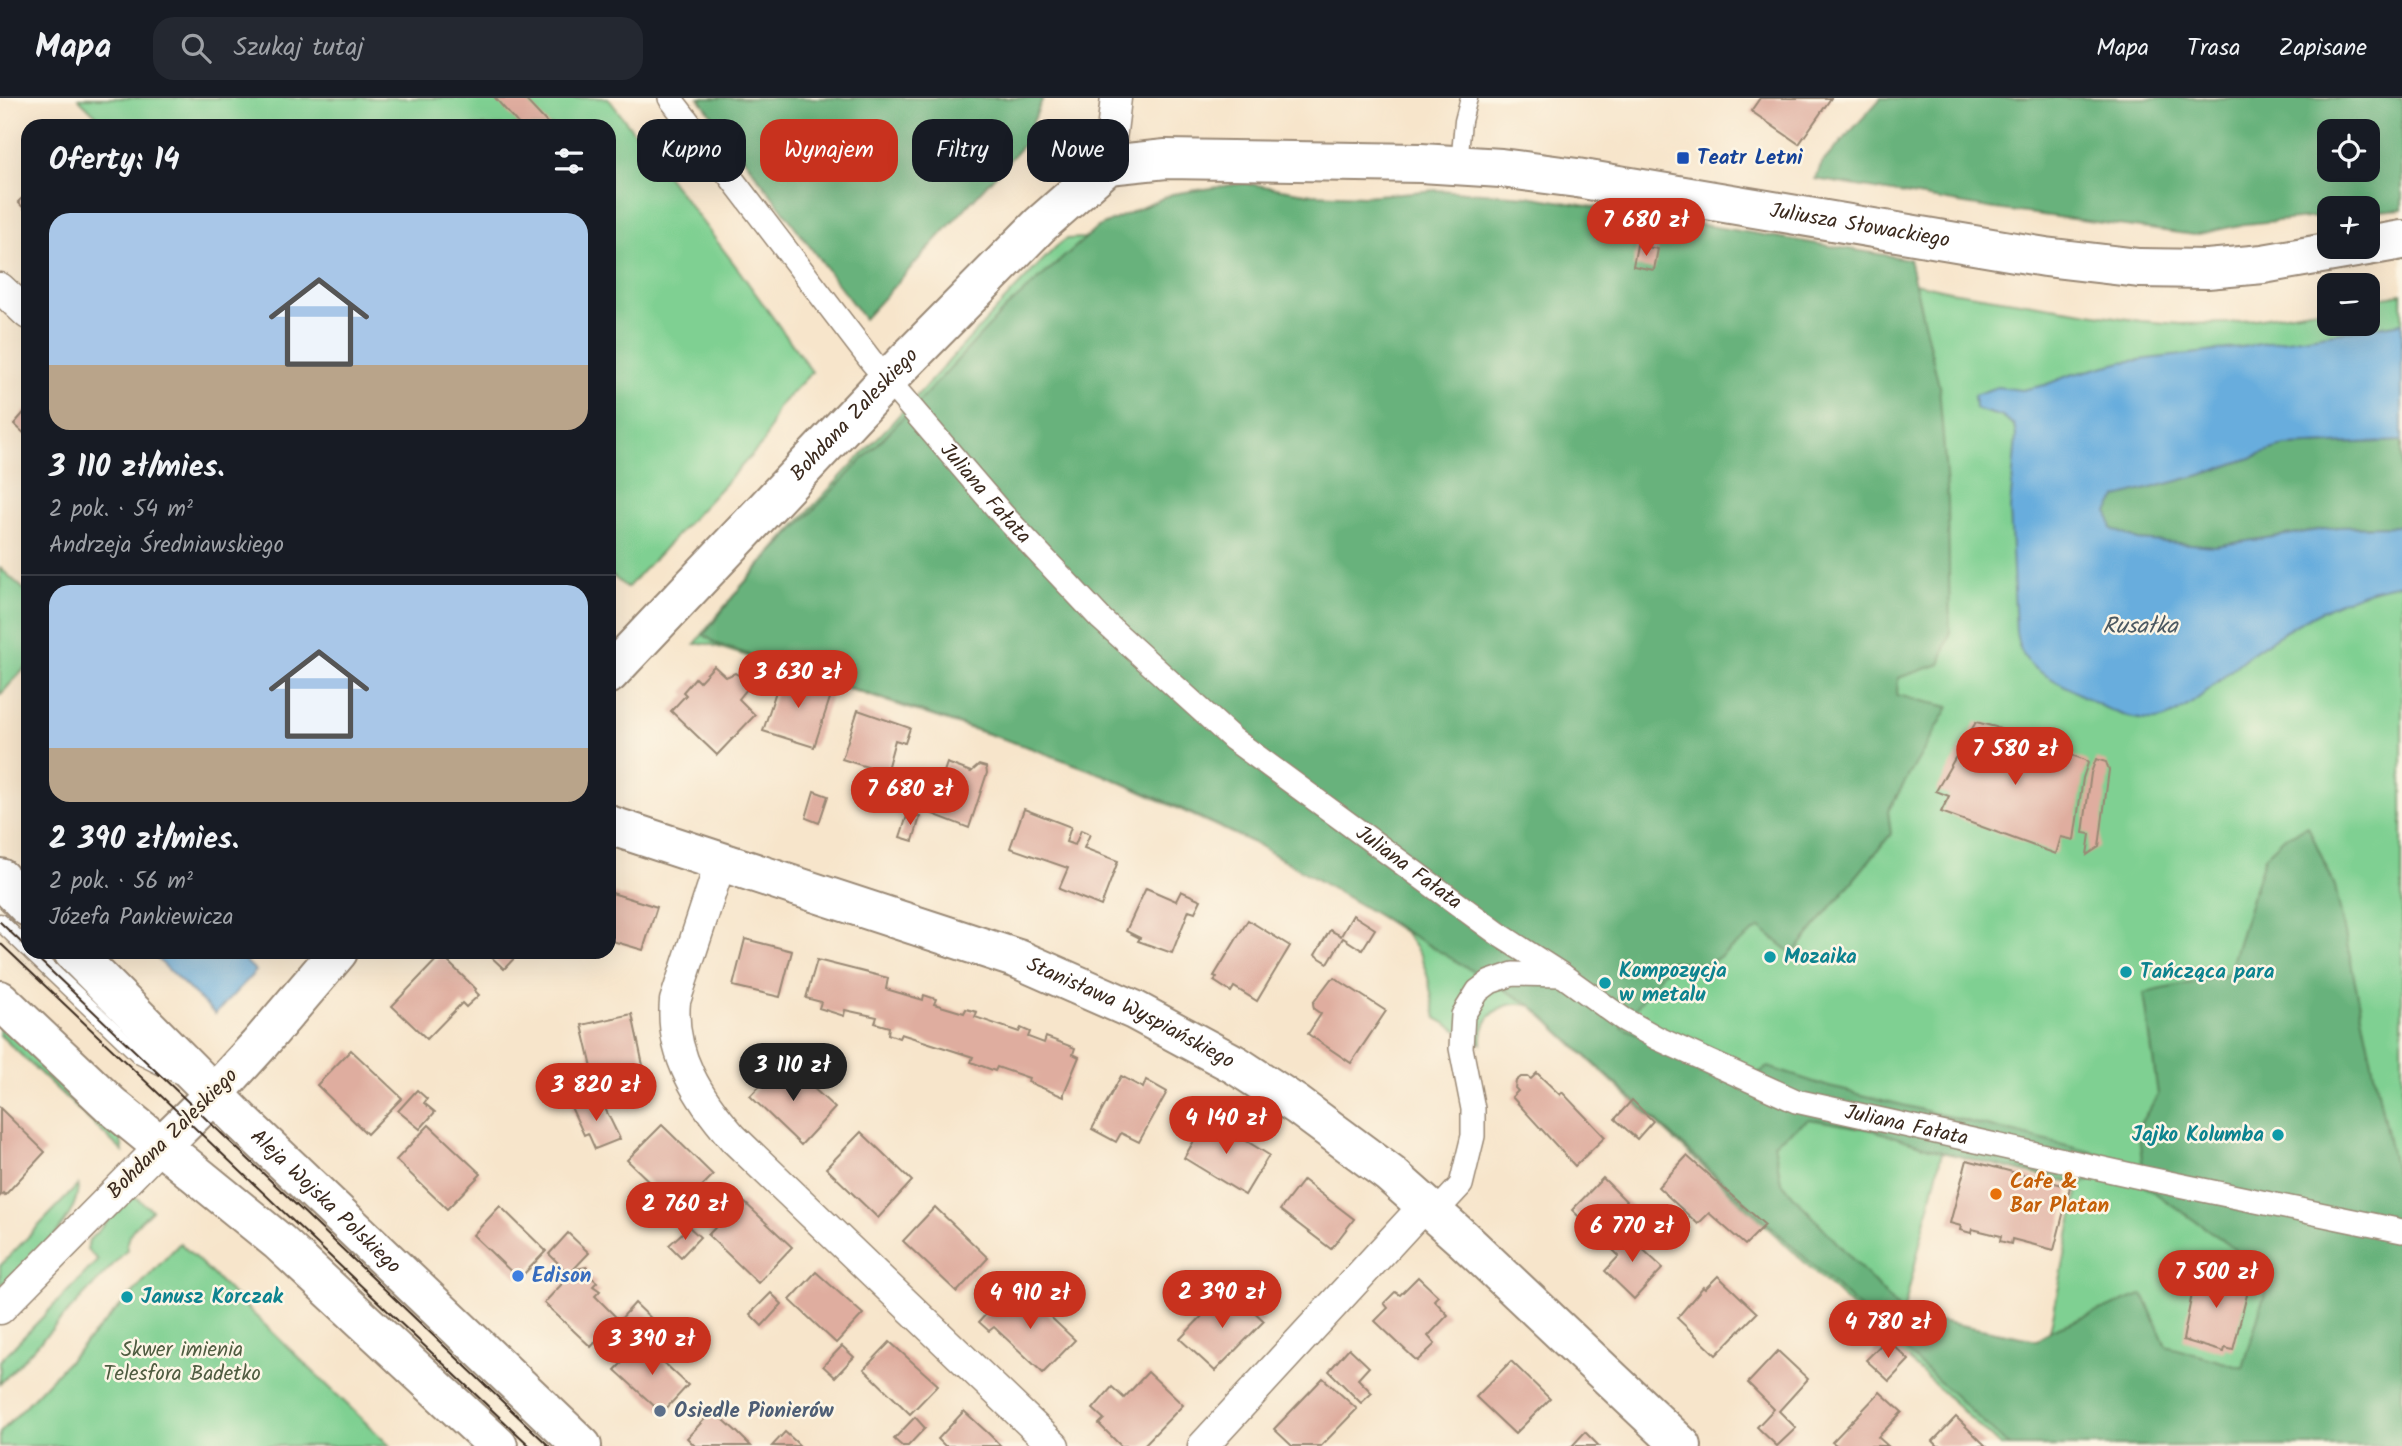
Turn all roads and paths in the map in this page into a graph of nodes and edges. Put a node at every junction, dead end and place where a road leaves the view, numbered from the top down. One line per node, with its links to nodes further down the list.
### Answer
1 (670, 98): 11 (street, Juliana Fałata)
2 (1116, 98): 4 (street)
3 (1469, 98): 6 (lane)
4 (1113, 119)
5 (1129, 163): 6 (street, Juliusza Słowackiego)
6 (1459, 165): 8 (street, Juliusza Słowackiego)
7 (1089, 182): 11 (street, Bohdana Zaleskiego)
8 (2402, 240)
9 (0, 288): 10 (street)
10 (21, 308)
11 (887, 380): 12 (street, Bohdana Zaleskiego); 22 (street, Juliana Fałata)
12 (616, 667)
13 (616, 827): 14 (street, Stanisława Wyspiańskiego)
14 (721, 861): 26 (street, Stanisława Wyspiańskiego); 31 (street)
15 (0, 878): 16 (street)
16 (21, 900)
17 (0, 922): 18 (lane)
18 (21, 943)
19 (37, 959): 24 (lane)
20 (80, 959): 24 (street, Aleja Wojska Polskiego)
21 (332, 959): 24 (street, Bohdana Zaleskiego)
22 (1562, 975): 26 (street); 27 (street, Juliana Fałata)
23 (0, 1000): 25 (street)
24 (214, 1094): 25 (street, Bohdana Zaleskiego); 30 (street, Aleja Wojska Polskiego)
25 (161, 1146): 28 (street, Bohdana Zaleskiego); 29 (street)
26 (1430, 1209): 32 (street); 33 (street, Stanisława Wyspiańskiego)
27 (2402, 1231)
28 (1, 1307)
29 (498, 1446)
30 (582, 1446)
31 (1054, 1446)
32 (1203, 1446)
33 (1682, 1446)

